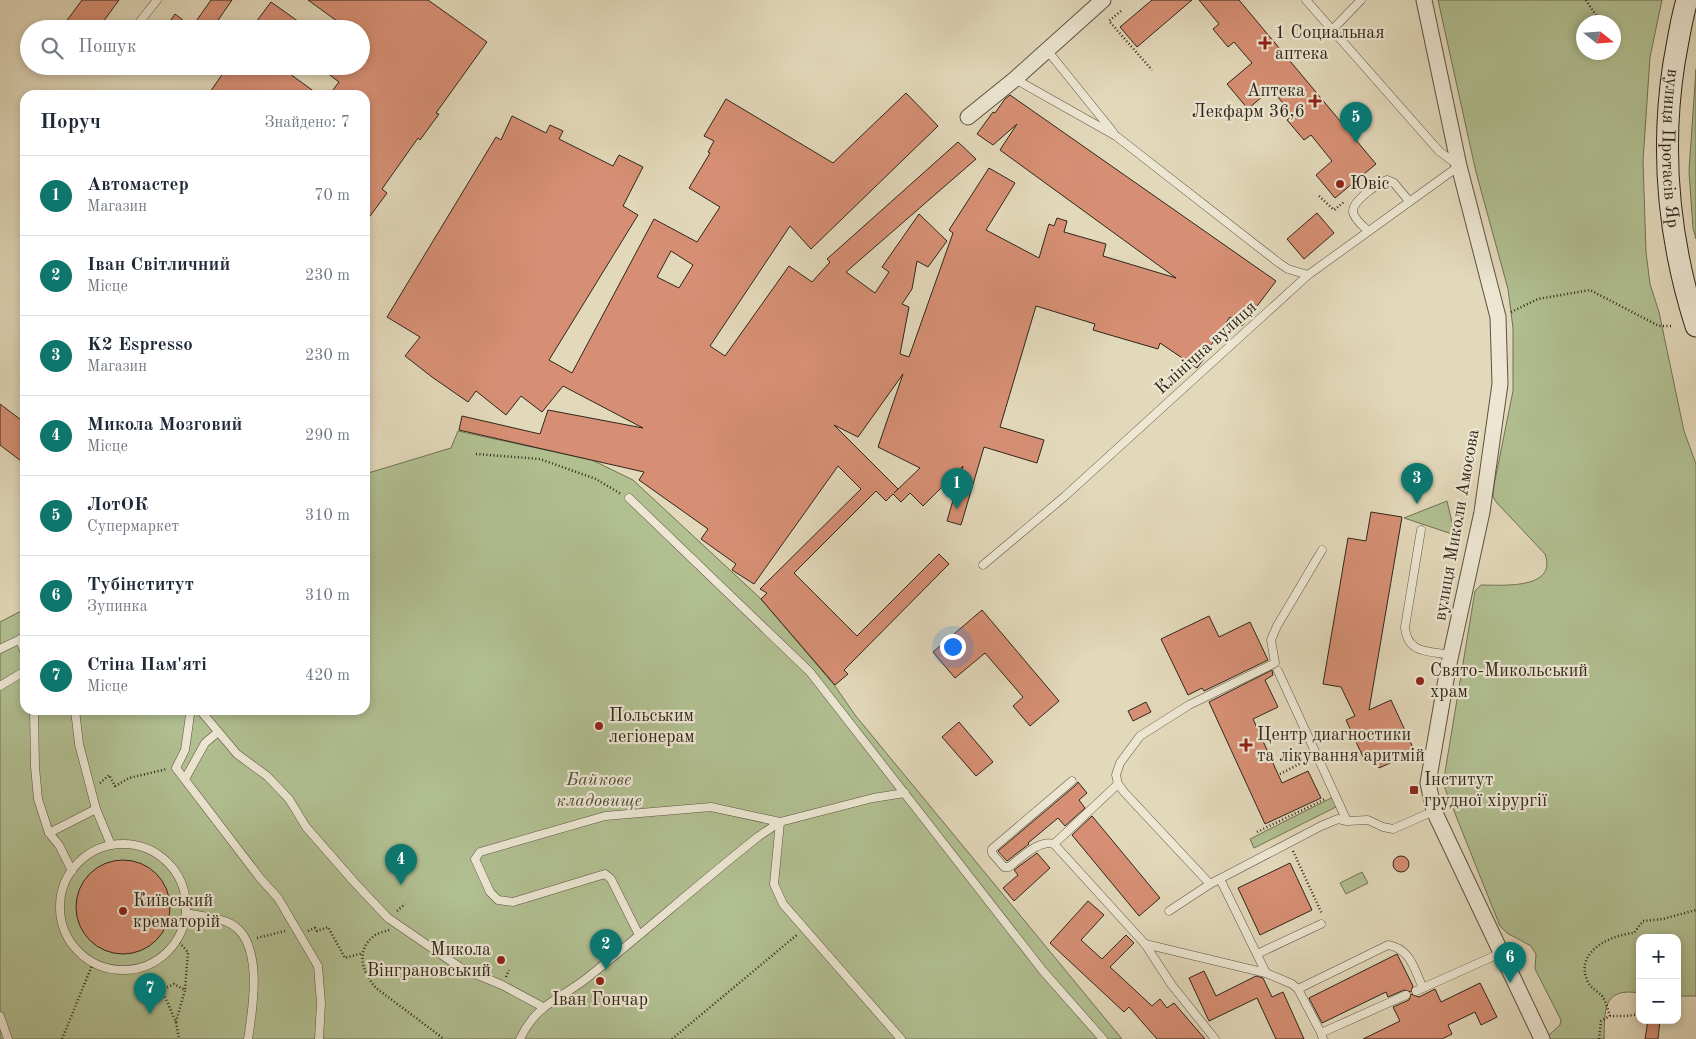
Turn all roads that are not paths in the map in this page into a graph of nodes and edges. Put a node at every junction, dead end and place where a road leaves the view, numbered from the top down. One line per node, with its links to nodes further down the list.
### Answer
1 (157, 0): 7 (lane)
2 (1103, 0): 9 (street)
3 (1306, 0): 8 (lane)
4 (1361, 0): 8 (lane)
5 (1424, 0): 13 (street, вулиця Миколи Амосова)
6 (1688, 0): 17 (main road, вулиця Протасів Яр)
7 (141, 20)
8 (1332, 30): 13 (lane)
9 (1047, 49): 10 (street); 12 (lane)
10 (1015, 79): 11 (street); 12 (lane)
11 (968, 117)
12 (1116, 136): 16 (lane)
13 (1459, 166): 14 (lane, Клінічна вулиця); 24 (street, вулиця Миколи Амосова)
14 (1409, 201): 15 (lane, Клінічна вулиця); 15 (lane)
15 (1368, 231): 16 (lane, Клінічна вулиця)
16 (1308, 275): 21 (lane, Клінічна вулиця)
17 (1696, 326)
18 (629, 498): 36 (lane)
19 (1421, 530): 24 (lane)
20 (1322, 550): 35 (lane)
21 (983, 564)
22 (20, 639): 23 (lane)
23 (0, 649)
24 (1451, 655): 38 (street, вулиця Миколи Амосова)
25 (1278, 671): 39 (lane)
26 (20, 674): 27 (lane)
27 (0, 686)
28 (34, 715): 41 (lane)
29 (75, 715): 37 (lane)
30 (190, 715): 33 (lane)
31 (204, 715): 32 (lane)
32 (218, 732): 33 (lane); 57 (lane)
33 (185, 779): 60 (lane)
34 (1072, 781): 42 (lane)
35 (1118, 784): 42 (lane); 46 (lane)
36 (905, 793): 40 (lane); 65 (lane)
37 (96, 809): 41 (lane); 43 (lane)
38 (1434, 811): 39 (lane); 52 (street, вулиця Миколи Амосова)
39 (1348, 821): 45 (lane)
40 (780, 822): 50 (lane); 50 (lane); 64 (lane)
41 (49, 833): 44 (lane)
42 (1054, 844): 51 (lane)
43 (111, 845): 44 (lane); 48 (lane)
44 (72, 871): 48 (lane)
45 (1220, 879): 46 (lane); 53 (lane)
46 (1210, 884): 47 (lane)
47 (1169, 911)
48 (186, 913): 62 (lane)
49 (1321, 924): 53 (lane)
50 (639, 935): 57 (lane)
51 (1145, 944): 54 (lane); 66 (lane)
52 (1501, 953): 55 (lane); 67 (street, вулиця Миколи Амосова)
53 (1257, 954): 54 (lane)
54 (1266, 973): 55 (lane)
55 (1298, 989): 59 (lane)
56 (1406, 996): 59 (lane)
57 (543, 1006): 63 (lane)
58 (0, 1016): 61 (lane)
59 (1322, 1036)
60 (320, 1038)
61 (8, 1039)
62 (248, 1039)
63 (520, 1039)
64 (901, 1039)
65 (1103, 1039)
66 (1216, 1039)
67 (1542, 1039)

